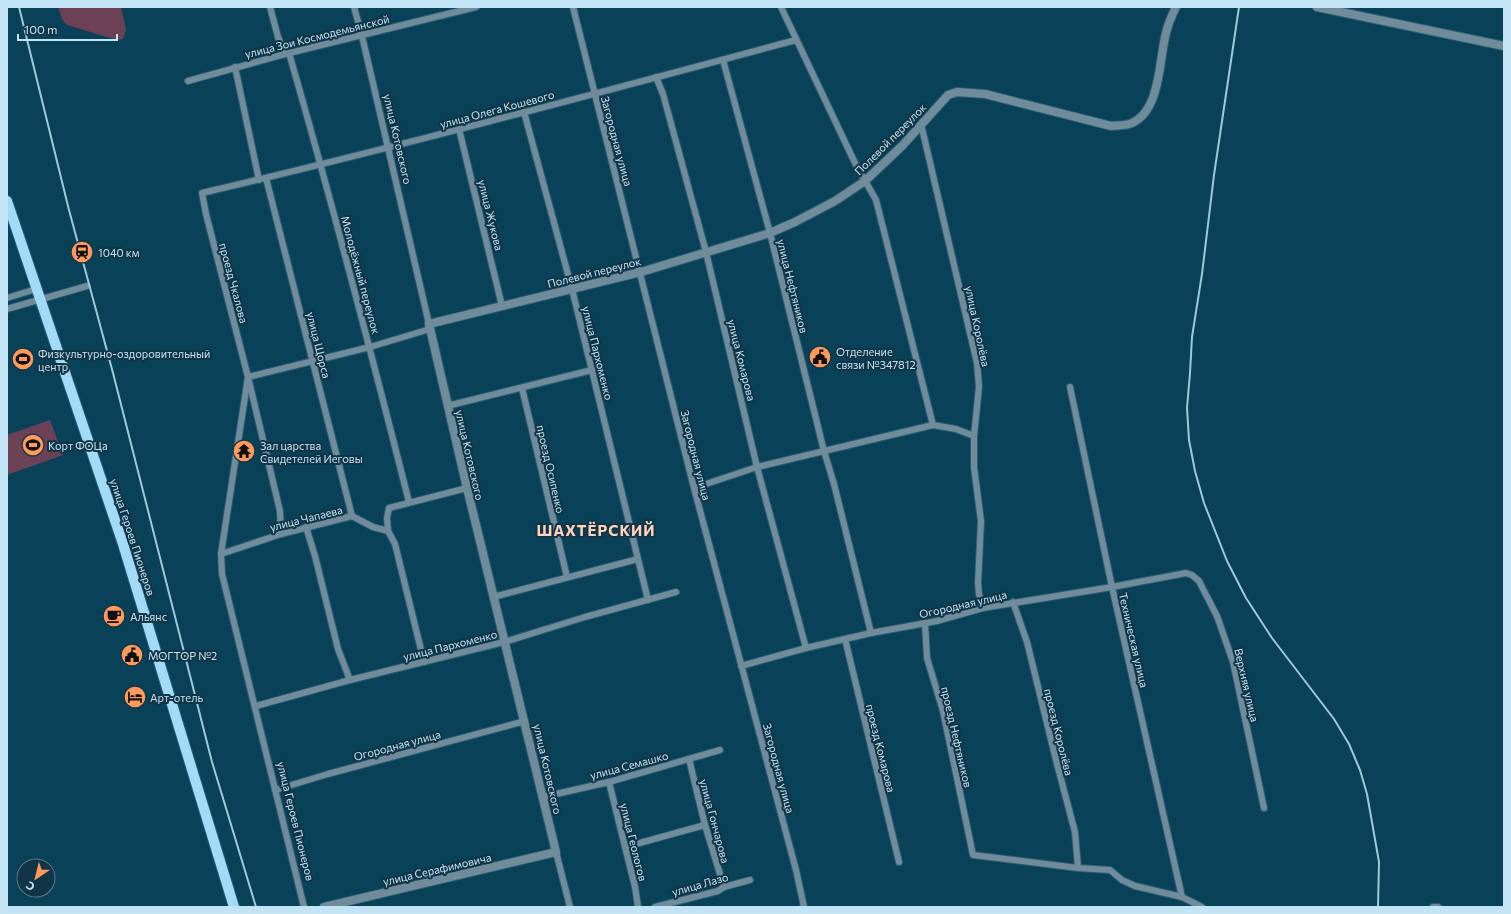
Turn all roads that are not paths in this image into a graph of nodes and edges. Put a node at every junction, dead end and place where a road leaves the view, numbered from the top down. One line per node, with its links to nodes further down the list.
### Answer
1 (270, 7): 11 (street)
2 (354, 7): 8 (street, улица Котовского)
3 (476, 7): 8 (street, улица Зои Космодемьянской)
4 (573, 7): 16 (street, Загородная улица)
5 (781, 7): 9 (street)
6 (1176, 7): 18 (street, Полевой переулок)
7 (1317, 7): 10 (street)
8 (362, 36): 11 (street, улица Зои Космодемьянской); 20 (street, улица Котовского)
9 (796, 40): 12 (street, улица Олега Кошевого); 24 (street)
10 (1504, 46)
11 (287, 53): 13 (street, улица Зои Космодемьянской); 21 (street, Молодёжный переулок)
12 (723, 60): 14 (street, улица Олега Кошевого); 27 (street, улица Нефтяников)
13 (235, 67): 15 (street, улица Зои Космодемьянской); 23 (street)
14 (656, 77): 16 (street, улица Олега Кошевого); 28 (street, улица Комарова)
15 (188, 81)
16 (594, 95): 17 (street, улица Олега Кошевого); 29 (street, Загородная улица)
17 (524, 112): 19 (street, улица Олега Кошевого); 32 (street, улица Пархоменко)
18 (921, 124): 24 (street, Полевой переулок); 46 (street, улица Королёва)
19 (459, 129): 20 (street, улица Олега Кошевого); 35 (street, улица Жукова)
20 (388, 148): 21 (street, улица Олега Кошевого); 37 (street, улица Котовского)
21 (321, 163): 22 (street, улица Олега Кошевого); 38 (street, Молодёжный переулок)
22 (266, 178): 23 (street, улица Олега Кошевого); 39 (street, улица Щорса)
23 (259, 180): 25 (street, улица Олега Кошевого)
24 (865, 181): 27 (street, Полевой переулок); 45 (street)
25 (202, 193): 41 (street, проезд Чкалова)
26 (7, 201): 31 (main road, улица Героев Пионеров)
27 (770, 233): 28 (street, Полевой переулок); 47 (street, улица Нефтяников)
28 (706, 252): 29 (street, Полевой переулок); 48 (street, улица Комарова)
29 (641, 272): 32 (street, Полевой переулок); 50 (street, Загородная улица)
30 (87, 286): 34 (street)
31 (36, 289): 33 (street); 34 (main road, улица Героев Пионеров)
32 (572, 289): 35 (street, Полевой переулок); 40 (street, улица Пархоменко)
33 (7, 298)
34 (40, 299): 36 (street); 90 (main road, улица Героев Пионеров)
35 (502, 306): 37 (street, Полевой переулок)
36 (7, 309)
37 (430, 327): 38 (street, Полевой переулок); 44 (street, улица Котовского)
38 (370, 347): 39 (street, Полевой переулок); 51 (street, Молодёжный переулок)
39 (313, 361): 41 (street, Полевой переулок); 52 (street, улица Щорса)
40 (592, 370): 43 (street); 57 (street, улица Пархоменко)
41 (248, 376): 55 (street, проезд Чкалова); 56 (street, проезд Чкалова)
42 (1070, 387): 60 (street, Техническая улица)
43 (522, 388): 44 (street); 59 (street, проезд Осипенко)
44 (447, 406): 49 (street, улица Котовского)
45 (933, 425): 46 (street); 47 (street)
46 (974, 436): 65 (street, улица Королёва)
47 (824, 452): 48 (street); 67 (street, улица Нефтяников)
48 (757, 467): 50 (street); 70 (street, улица Комарова)
49 (467, 488): 51 (street); 62 (street, улица Котовского)
50 (694, 488): 72 (street, Загородная улица)
51 (409, 502): 54 (street)
52 (352, 516): 53 (street, улица Чапаева); 54 (street, улица Чапаева)
53 (306, 527): 55 (street, улица Чапаева); 73 (street)
54 (388, 530): 71 (street)
55 (282, 534): 56 (street, улица Чапаева)
56 (221, 554): 74 (street, улица Героев Пионеров)
57 (638, 559): 59 (street); 63 (street, улица Пархоменко)
58 (1192, 575): 60 (street, Огородная улица); 81 (street, Верхняя улица)
59 (567, 577): 62 (street)
60 (1112, 587): 64 (street, Огородная улица); 89 (street, Техническая улица)
61 (676, 592): 63 (street, улица Пархоменко)
62 (493, 596): 69 (street, улица Котовского)
63 (648, 600): 69 (street, улица Пархоменко)
64 (1013, 602): 65 (street, Огородная улица); 86 (street, проезд Королёва)
65 (983, 608): 66 (street, Огородная улица)
66 (925, 623): 67 (street, Огородная улица); 86 (street, проезд Нефтяников)
67 (871, 633): 68 (street, Огородная улица)
68 (845, 640): 70 (street, Огородная улица); 85 (street, проезд Комарова)
69 (504, 642): 71 (street, улица Пархоменко); 75 (street, улица Котовского)
70 (806, 648): 72 (street, Огородная улица)
71 (424, 662): 73 (street, улица Пархоменко)
72 (741, 666): 96 (street, Загородная улица)
73 (350, 680): 74 (street, улица Пархоменко)
74 (256, 706): 79 (street, улица Героев Пионеров)
75 (525, 721): 79 (street, Огородная улица); 80 (street, улица Котовского)
76 (720, 750): 77 (street, улица Семашко)
77 (689, 759): 78 (street, улица Семашко); 82 (street, улица Гончарова)
78 (609, 782): 80 (street, улица Семашко); 83 (street, улица Геологов)
79 (275, 790): 91 (street, улица Героев Пионеров)
80 (543, 797): 84 (street, улица Котовского)
81 (1264, 808)
82 (705, 825): 83 (street); 88 (street, улица Гончарова)
83 (625, 847): 94 (street, улица Геологов)
84 (556, 852): 92 (street, улица Серафимовича); 93 (street, улица Котовского)
85 (899, 862)
86 (1078, 868): 89 (street)
87 (750, 880): 88 (street, улица Лазо)
88 (724, 887): 95 (street, улица Лазо)
89 (1182, 897): 97 (street)
90 (234, 907)
91 (304, 907)
92 (324, 907)
93 (570, 907)
94 (638, 907)
95 (655, 907)
96 (804, 907)
97 (1202, 907)
98 (1433, 907): 99 (street)
99 (1438, 907)

